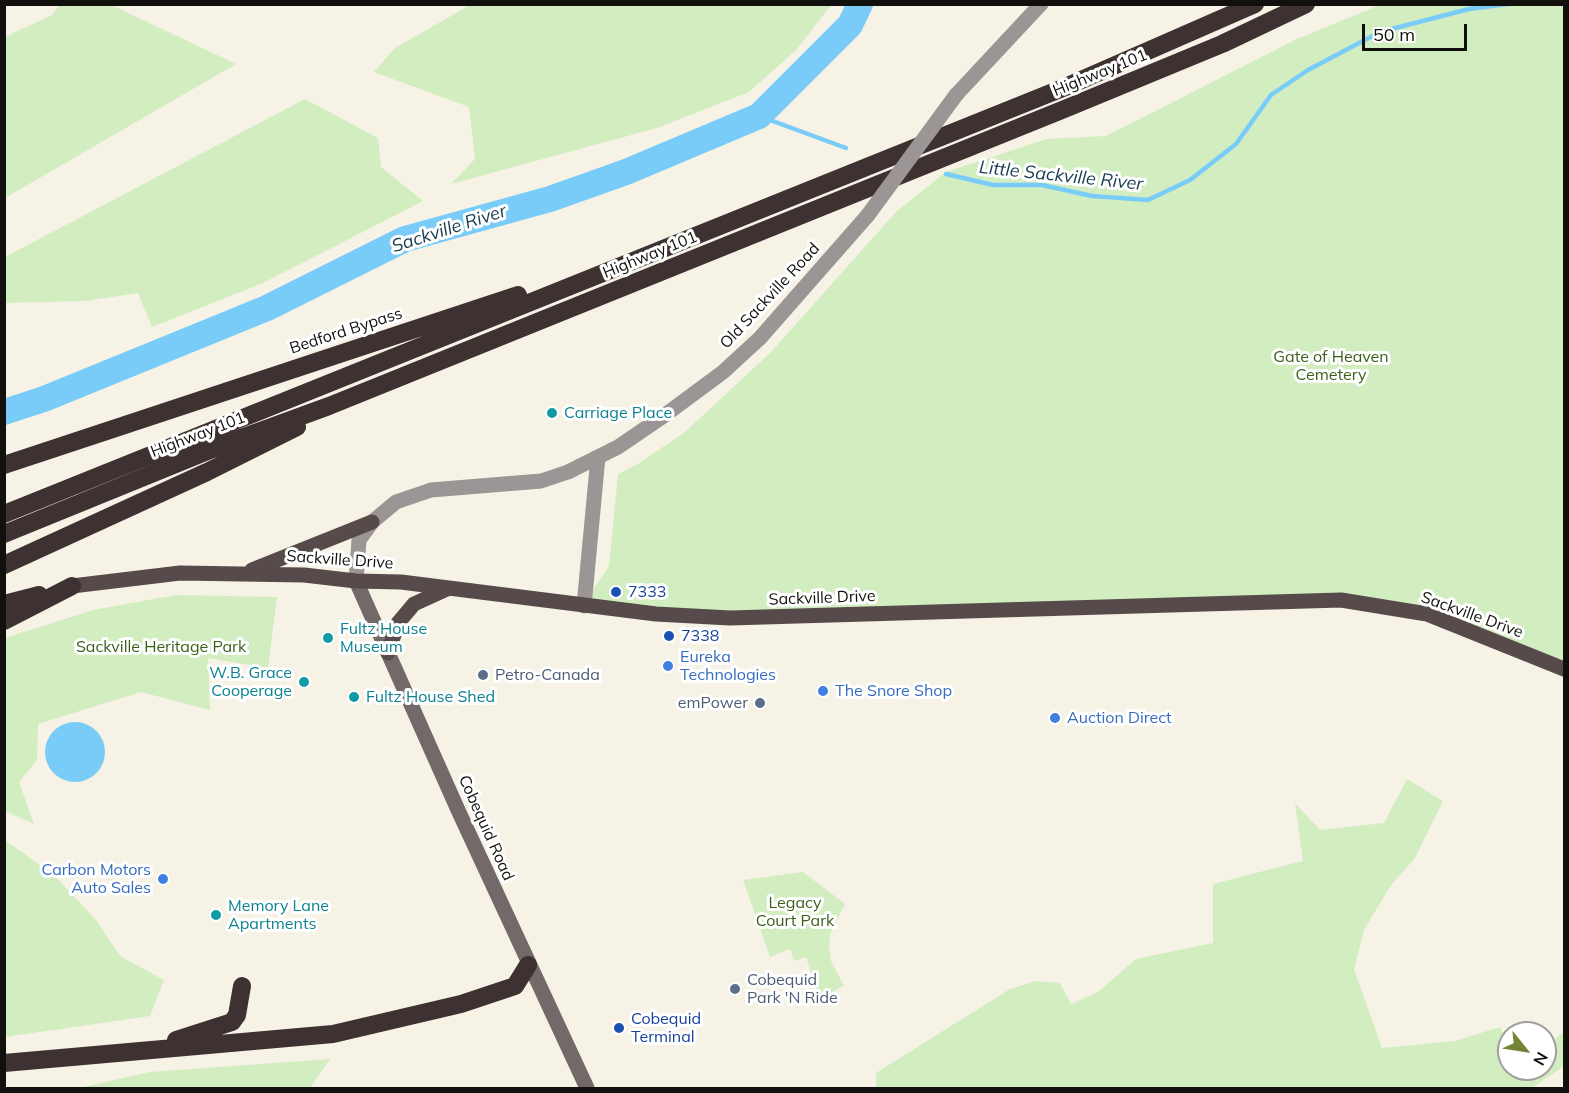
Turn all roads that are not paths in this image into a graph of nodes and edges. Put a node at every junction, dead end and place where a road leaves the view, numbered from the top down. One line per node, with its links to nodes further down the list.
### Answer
1 (1041, 4): 6 (street, Old Sackville Road, bridge)
2 (1255, 4): 4 (highway, Highway 101)
3 (1306, 4): 5 (highway, Highway 101)
4 (700, 235): 7 (highway, Bedford Bypass); 8 (highway, Highway 101)
5 (329, 406): 10 (highway, Highway 101); 11 (highway)
6 (598, 457): 9 (street, Old Sackville Road); 17 (street)
7 (4, 465)
8 (4, 514)
9 (372, 522): 12 (main road); 13 (street, Old Sackville Road)
10 (4, 534)
11 (4, 565)
12 (246, 573): 13 (main road, Sackville Drive); 14 (main road, Sackville Drive)
13 (356, 581): 15 (main road, Sackville Drive); 19 (main road, Cobequid Road)
14 (72, 586): 16 (highway); 18 (highway)
15 (450, 588): 17 (main road, Sackville Drive); 19 (main road)
16 (4, 604)
17 (584, 606): 20 (main road, Sackville Drive)
18 (4, 621)
19 (388, 653): 21 (main road, Cobequid Road)
20 (1564, 669)
21 (528, 965): 23 (highway); 25 (main road, Cobequid Road)
22 (242, 986): 23 (highway)
23 (140, 1051): 24 (highway)
24 (4, 1063)
25 (586, 1089)

